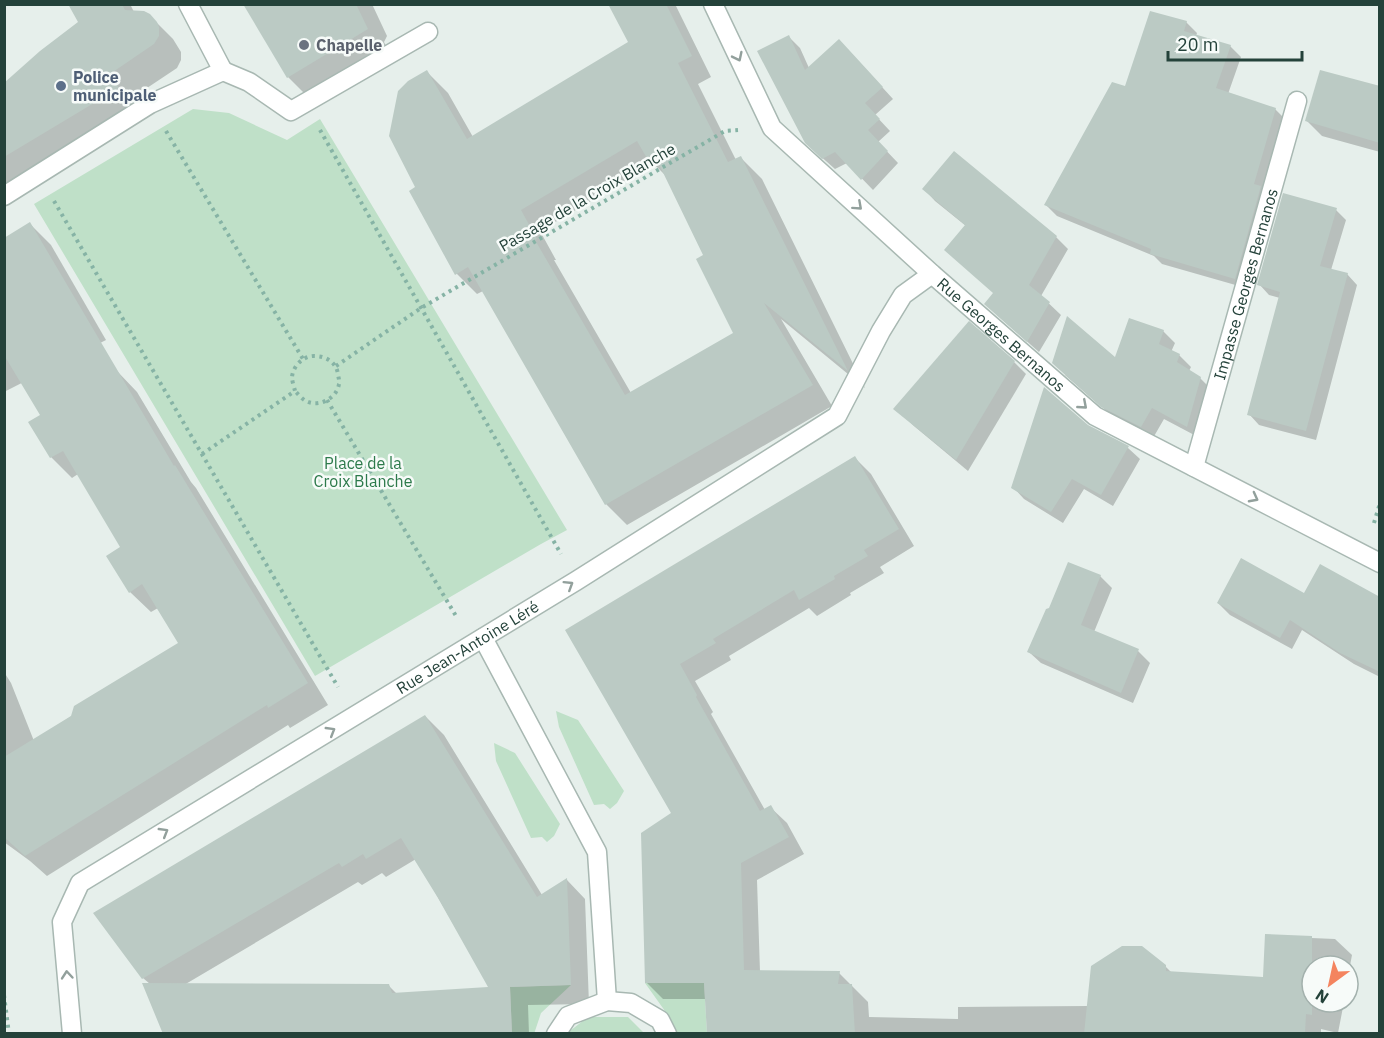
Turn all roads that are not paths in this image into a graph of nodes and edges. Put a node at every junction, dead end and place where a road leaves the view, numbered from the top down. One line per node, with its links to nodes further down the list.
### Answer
1 (189, 4): 4 (street)
2 (713, 4): 7 (street, Rue Georges Bernanos, one-way to 7)
3 (428, 32): 4 (street)
4 (223, 71): 6 (street)
5 (1297, 101): 8 (street, Impasse Georges Bernanos)
6 (4, 196)
7 (932, 274): 8 (street, Rue Georges Bernanos, one-way to 8); 10 (street, Rue Jean-Antoine Léré, one-way to 7)
8 (1194, 467): 9 (street, Rue Georges Bernanos, one-way to 9)
9 (1380, 563)
10 (478, 641): 11 (street); 12 (street, Rue Jean-Antoine Léré, one-way to 10)
11 (607, 1001): 13 (street); 14 (street)
12 (72, 1034)
13 (556, 1034)
14 (667, 1034)

